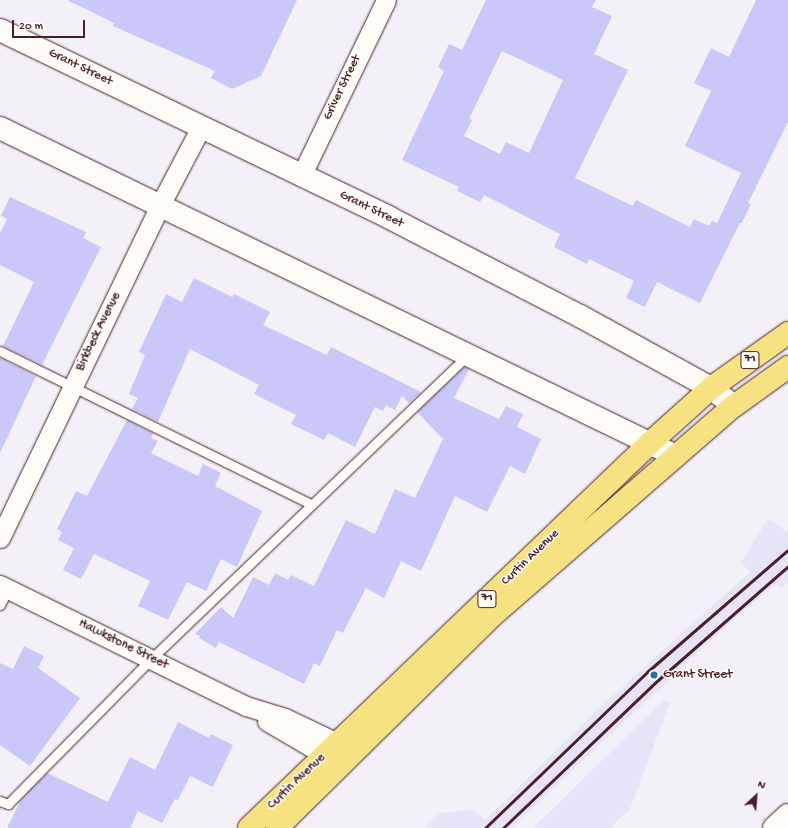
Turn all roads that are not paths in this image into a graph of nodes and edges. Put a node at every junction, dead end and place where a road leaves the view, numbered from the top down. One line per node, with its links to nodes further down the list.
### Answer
1 (386, 0): 5 (street, Griver Street)
2 (0, 30): 3 (street, Grant Street)
3 (201, 127): 5 (street, Grant Street); 6 (street, Birkbeck Avenue)
4 (0, 128): 6 (street)
5 (301, 176): 12 (street, Grant Street)
6 (159, 207): 9 (street); 11 (street, Birkbeck Avenue)
7 (788, 333): 12 (main road, Curtin Avenue / 71)
8 (0, 351): 11 (lane)
9 (466, 357): 14 (street); 16 (lane)
10 (788, 367): 13 (main road, Curtin Avenue / 71)
11 (72, 386): 16 (lane); 17 (street, Birkbeck Avenue)
12 (711, 388): 13 (street, Grant Street); 14 (main road, Curtin Avenue / 71)
13 (734, 406): 15 (main road, Curtin Avenue / 71)
14 (650, 443): 15 (street); 20 (main road, Curtin Avenue / 71)
15 (676, 456): 20 (main road, Curtin Avenue / 71)
16 (311, 504): 19 (lane)
17 (0, 538)
18 (3, 593): 19 (street, Hawkstone Street)
19 (151, 659): 20 (street, Hawkstone Street); 21 (lane)
20 (339, 754): 23 (main road, Curtin Avenue / 71); 24 (main road, Curtin Avenue / 71)
21 (0, 801)
22 (788, 815): 25 (street)
23 (249, 828)
24 (277, 828)
25 (774, 828)

